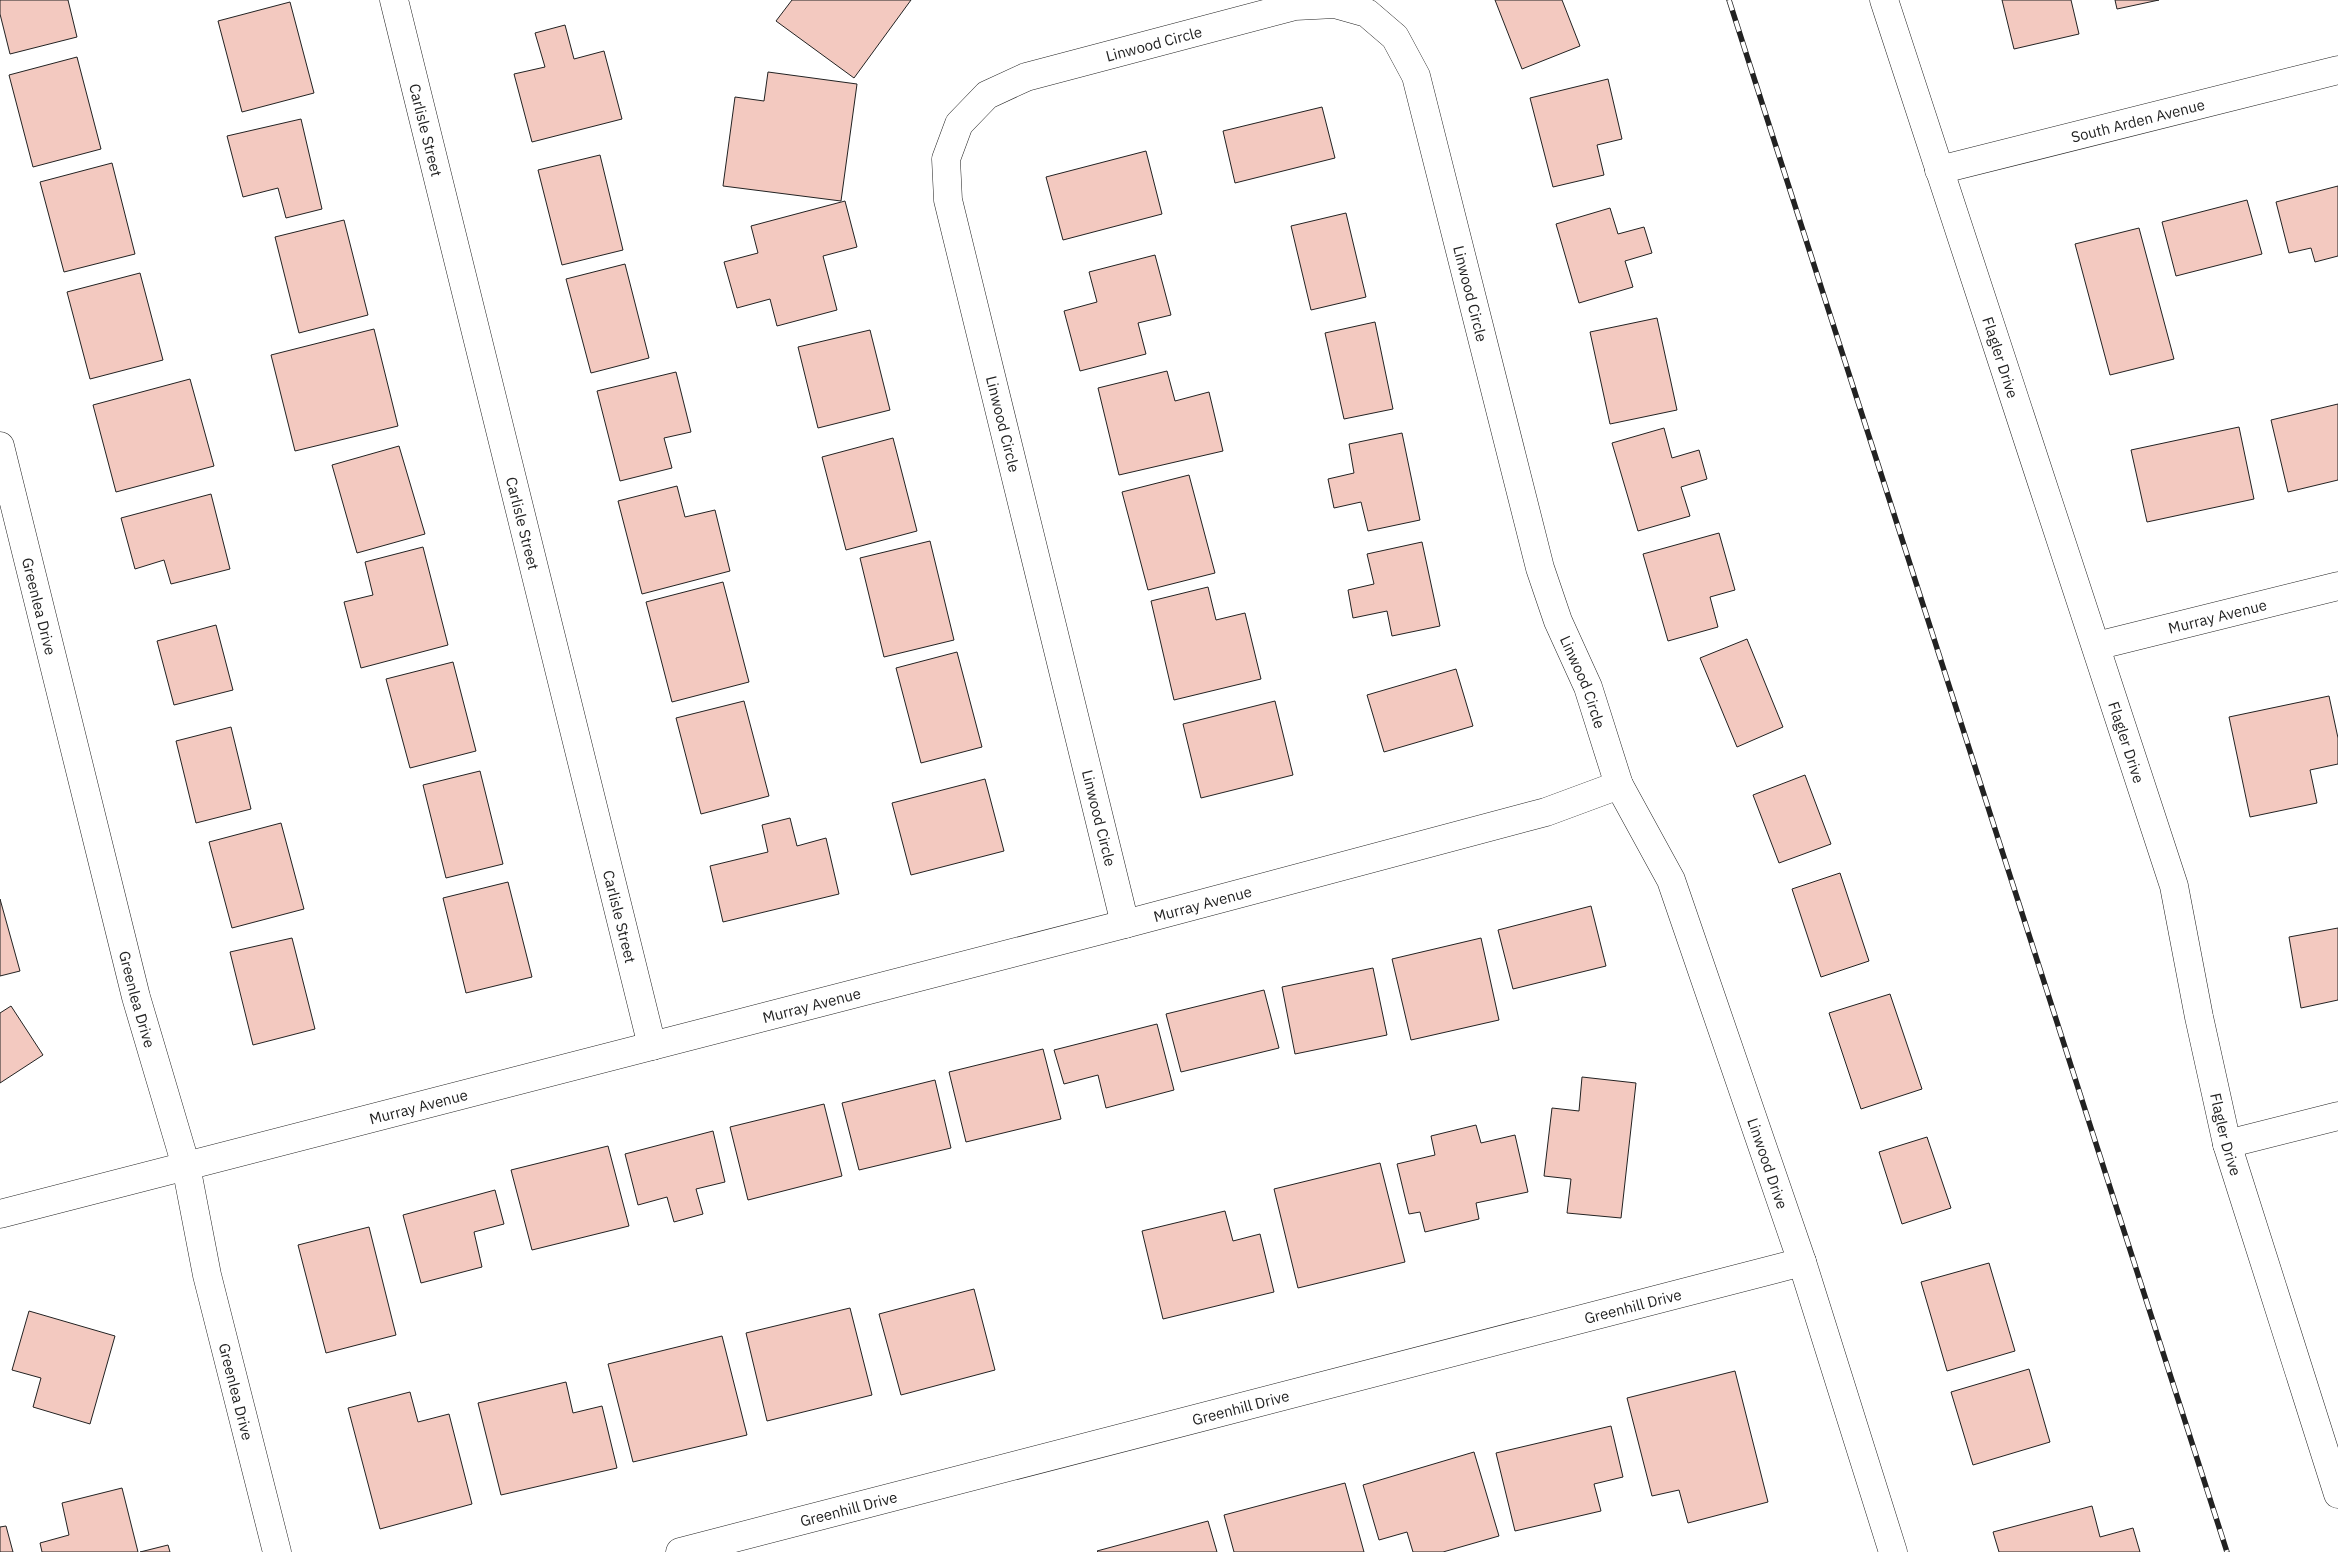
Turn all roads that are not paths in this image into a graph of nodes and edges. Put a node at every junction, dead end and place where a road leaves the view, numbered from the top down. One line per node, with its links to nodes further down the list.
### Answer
1 (394, 0): 10 (street, Carlisle Street)
2 (1884, 0): 4 (street, Flagler Drive)
3 (2338, 70): 4 (street, South Arden Avenue)
4 (1939, 170): 7 (street, Flagler Drive)
5 (0, 446): 13 (street, Greenlea Drive)
6 (2338, 586): 7 (street, Murray Avenue)
7 (2096, 646): 12 (street, Flagler Drive)
8 (1619, 785): 9 (street, Murray Avenue); 9 (street, Linwood Circle); 15 (street, Linwood Drive)
9 (1124, 924): 10 (street, Murray Avenue)
10 (652, 1046): 13 (street, Murray Avenue)
11 (2338, 1116): 12 (street)
12 (2227, 1144): 16 (street, Flagler Drive)
13 (186, 1166): 14 (street, Murray Avenue); 17 (street, Greenlea Drive)
14 (0, 1214)
15 (1802, 1262): 18 (street, Greenhill Drive); 19 (street, Linwood Drive)
16 (2338, 1494)
17 (277, 1552)
18 (680, 1552)
19 (1893, 1552)

